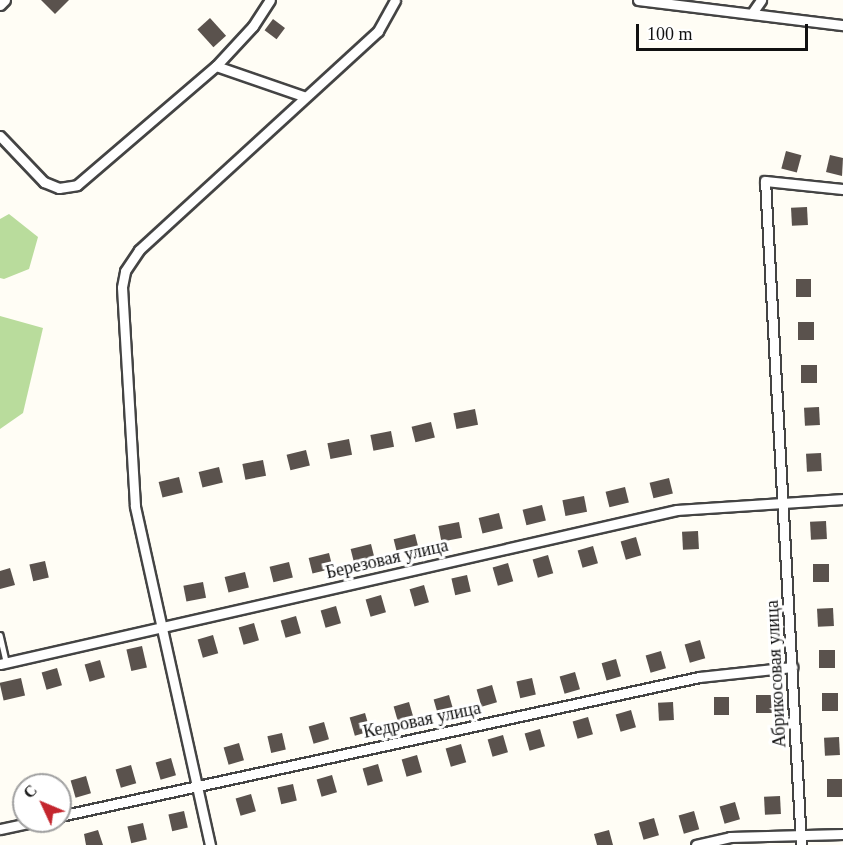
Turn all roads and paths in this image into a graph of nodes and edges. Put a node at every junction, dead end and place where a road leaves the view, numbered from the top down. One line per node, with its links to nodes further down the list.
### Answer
1 (4, 0): 6 (street)
2 (270, 0): 9 (street)
3 (395, 0): 10 (street)
4 (638, 0): 7 (street)
5 (761, 0): 7 (street)
6 (0, 5)
7 (752, 13): 8 (street)
8 (843, 25)
9 (216, 66): 10 (street); 11 (street)
10 (303, 96): 15 (street)
11 (0, 136)
12 (843, 189): 14 (street, Абрикосовая улица)
13 (843, 499): 14 (street, Березовая улица)
14 (783, 502): 15 (street, Березовая улица); 18 (street, Абрикосовая улица)
15 (161, 628): 17 (street, Березовая улица); 19 (street)
16 (0, 635): 17 (lane)
17 (3, 664)
18 (792, 667): 19 (street, Кедровая улица); 21 (street, Абрикосовая улица)
19 (196, 785): 20 (street, Кедровая улица); 23 (street)
20 (72, 813)
21 (801, 834): 22 (street); 24 (street); 25 (street, Абрикосовая улица)
22 (843, 834)
23 (210, 845)
24 (696, 845)
25 (801, 845)

